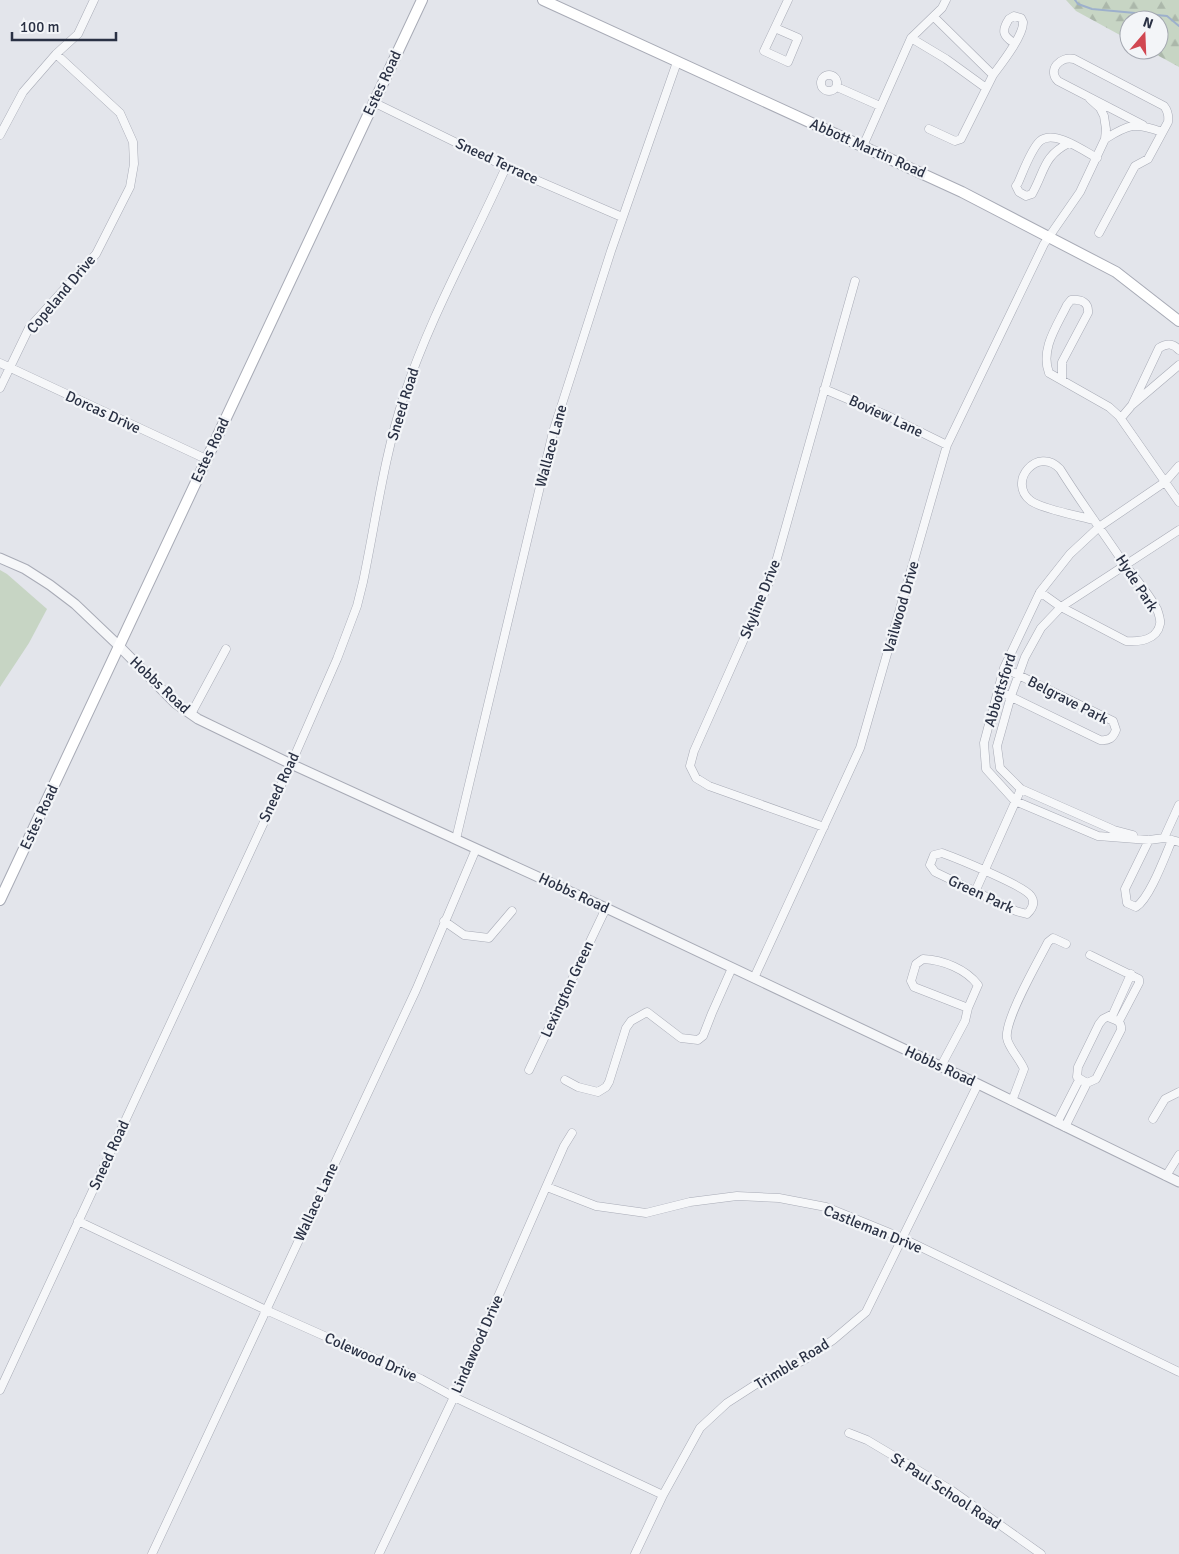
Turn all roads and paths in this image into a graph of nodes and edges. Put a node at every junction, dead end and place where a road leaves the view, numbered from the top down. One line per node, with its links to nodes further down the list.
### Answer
1 (94, 0): 10 (street)
2 (422, 0): 16 (main road, Estes Road)
3 (544, 0): 11 (main road, Abbott Martin Road)
4 (788, 0): 7 (street)
5 (946, 0): 6 (street)
6 (934, 17): 8 (street); 12 (street)
7 (775, 28): 7 (street)
8 (912, 38): 14 (street); 17 (street)
9 (1014, 43): 12 (street)
10 (56, 54): 21 (street); 39 (street, Copeland Drive)
11 (677, 62): 24 (main road, Abbott Martin Road); 29 (street, Wallace Lane)
12 (994, 75): 14 (street)
13 (837, 87): 17 (street)
14 (986, 88): 19 (street)
15 (1090, 99): 18 (street); 20 (street); 22 (street)
16 (373, 102): 28 (street, Sneed Terrace); 46 (main road, Estes Road)
17 (880, 106): 24 (street)
18 (1143, 125): 20 (street); 22 (street)
19 (929, 129)
20 (1162, 132): 30 (street)
21 (0, 135)
22 (1105, 140): 27 (street, Vailwood Drive)
23 (1069, 143): 25 (street); 26 (street); 27 (street)
24 (863, 146): 31 (main road, Abbott Martin Road)
25 (1035, 149): 26 (street); 26 (street)
26 (1050, 156)
27 (1097, 158): 31 (street, Vailwood Drive)
28 (506, 167): 29 (street, Sneed Terrace); 63 (street, Sneed Road)
29 (622, 217): 68 (street, Wallace Lane)
30 (1099, 233)
31 (1049, 237): 33 (main road, Abbott Martin Road); 45 (street, Vailwood Drive)
32 (855, 281): 42 (street, Skyline Drive)
33 (1179, 320)
34 (1179, 350): 43 (street)
35 (1045, 358): 36 (street); 36 (street); 40 (street)
36 (1062, 362): 40 (street)
37 (0, 363): 39 (street, Dorcas Drive)
38 (1179, 365): 43 (street)
39 (9, 368): 41 (street, Copeland Drive); 46 (street, Dorcas Drive)
40 (1062, 379): 44 (street)
41 (0, 388)
42 (824, 389): 45 (street, Boview Lane); 67 (street, Skyline Drive)
43 (1132, 405): 44 (street)
44 (1121, 418): 48 (street)
45 (947, 445): 67 (street, Vailwood Drive)
46 (206, 459): 56 (main road, Estes Road)
47 (1179, 466): 48 (street, Abbottsford)
48 (1165, 482): 49 (street); 50 (street, Abbottsford)
49 (1179, 502)
50 (1096, 523): 50 (street, Hyde Park); 53 (street, Hyde Park); 54 (street, Abbottsford)
51 (1179, 530): 53 (street, Abbottsford)
52 (0, 558): 56 (street, Hobbs Road)
53 (1126, 565): 55 (street, Abbottsford); 55 (street, Hyde Park)
54 (1040, 592): 55 (street, Hyde Park); 58 (street, Abbottsford)
55 (1061, 607): 59 (street, Abbottsford)
56 (118, 645): 62 (street, Hobbs Road); 74 (main road, Estes Road)
57 (226, 649): 62 (street)
58 (1004, 668): 59 (street, Belgrave Park); 60 (street, Abbottsford)
59 (1018, 675): 61 (street, Abbottsford); 61 (street, Belgrave Park)
60 (999, 691): 61 (street, Belgrave Park); 65 (street, Abbottsford)
61 (1011, 696): 64 (street, Abbottsford)
62 (190, 714): 63 (street, Hobbs Road)
63 (291, 764): 68 (street, Hobbs Road); 100 (street, Sneed Road)
64 (1021, 789): 65 (street); 69 (street, Abbottsford)
65 (1015, 801): 69 (street, Abbottsford); 72 (street)
66 (1179, 805): 70 (street)
67 (824, 827): 82 (street, Vailwood Drive)
68 (456, 839): 71 (street, Hobbs Road)
69 (1149, 840): 70 (street, Abbottsford); 70 (street)
70 (1172, 840)
71 (476, 849): 75 (street, Hobbs Road); 77 (street, Wallace Lane)
72 (984, 870): 73 (street); 73 (street, Green Park); 73 (street, Green Park)
73 (975, 892)
74 (0, 900)
75 (606, 908): 80 (street, Hobbs Road); 87 (street, Lexington Green)
76 (512, 911): 77 (street)
77 (444, 921): 102 (street, Wallace Lane)
78 (1066, 944): 92 (street)
79 (1090, 955): 81 (street)
80 (732, 968): 82 (street, Hobbs Road); 88 (street)
81 (1131, 974): 84 (street); 85 (street)
82 (754, 978): 86 (street, Hobbs Road)
83 (968, 1008): 83 (street); 86 (street)
84 (1108, 1017): 85 (street); 89 (street)
85 (1119, 1022): 89 (street)
86 (941, 1066): 90 (street, Hobbs Road)
87 (529, 1070)
88 (565, 1080)
89 (1083, 1081): 94 (street)
90 (978, 1084): 92 (street, Hobbs Road); 101 (street, Trimble Road)
91 (1179, 1092): 93 (street)
92 (1012, 1100): 94 (street, Hobbs Road)
93 (1153, 1119)
94 (1061, 1125): 97 (street, Hobbs Road)
95 (572, 1133): 99 (street, Lindawood Drive)
96 (1179, 1155): 97 (street)
97 (1166, 1176): 98 (street, Hobbs Road)
98 (1179, 1182)
99 (547, 1187): 101 (street, Castleman Drive); 105 (street, Lindawood Drive)
100 (78, 1221): 102 (street, Colewood Drive); 104 (street, Sneed Road)
101 (902, 1238): 103 (street, Castleman Drive); 107 (street, Trimble Road)
102 (266, 1310): 105 (street, Colewood Drive); 108 (street, Wallace Lane)
103 (1179, 1372)
104 (0, 1390)
105 (454, 1397): 107 (street, Colewood Drive); 109 (street, Lindawood Drive)
106 (849, 1432): 111 (street, St Paul School Road)
107 (663, 1495): 110 (street, Trimble Road)
108 (152, 1554)
109 (379, 1554)
110 (635, 1554)
111 (1041, 1554)

